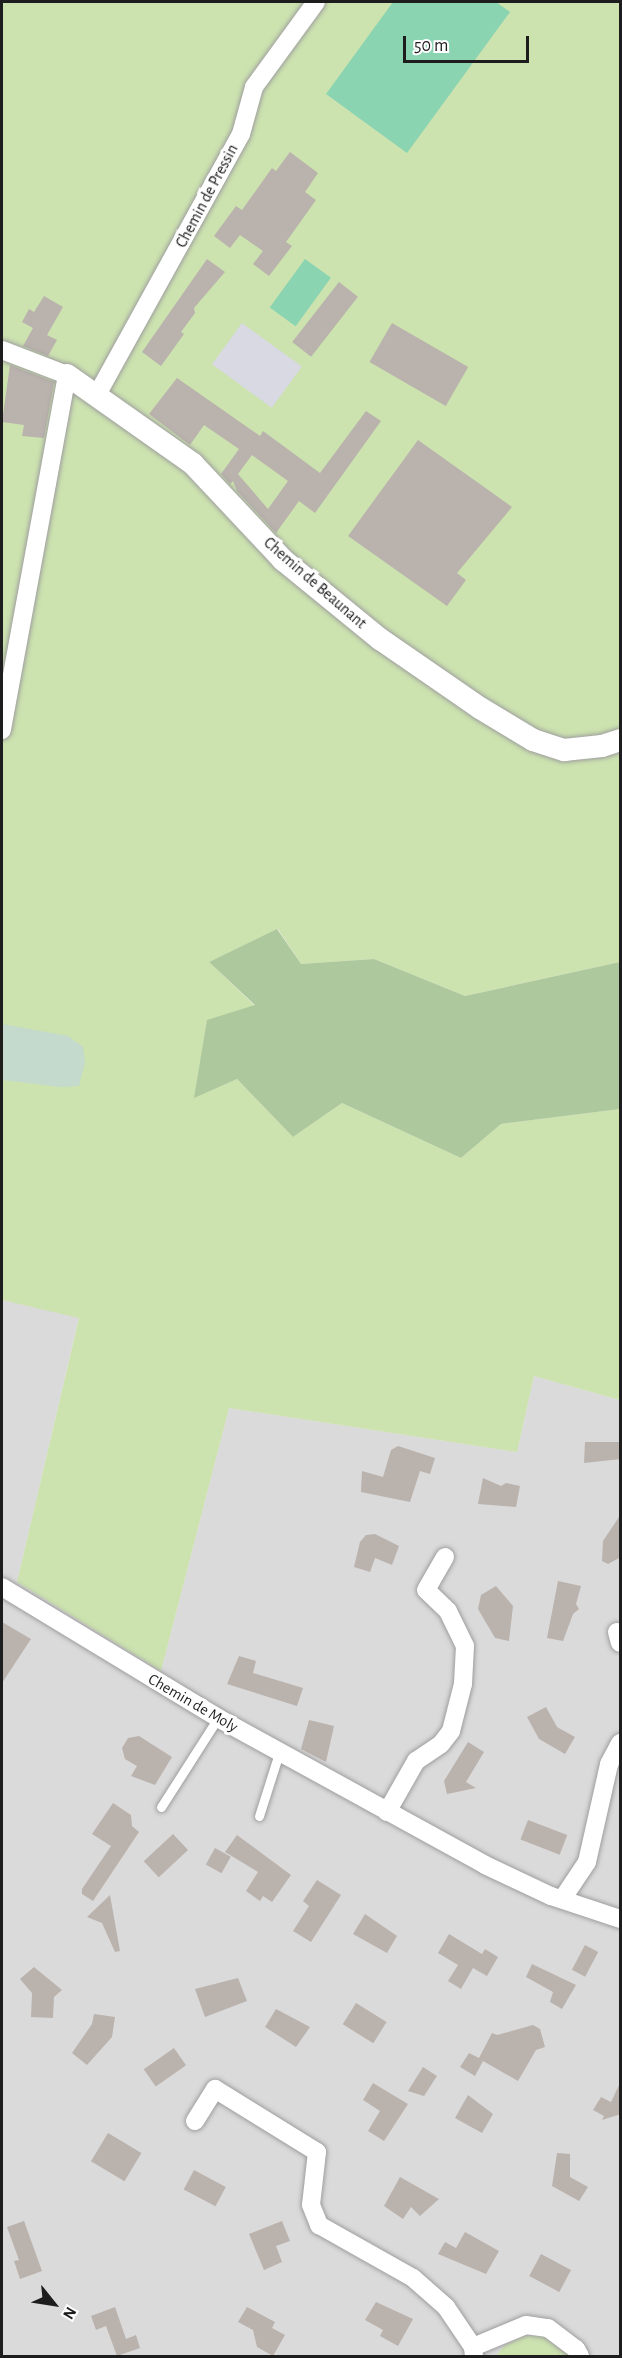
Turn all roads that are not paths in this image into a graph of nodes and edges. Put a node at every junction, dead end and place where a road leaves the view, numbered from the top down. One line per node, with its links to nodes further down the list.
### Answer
1 (316, 2): 4 (street, Chemin de Pressin)
2 (2, 350): 3 (street, Chemin de Beaunant)
3 (67, 375): 4 (street, Chemin de Beaunant); 5 (street)
4 (98, 393): 6 (street, Chemin de Beaunant)
5 (2, 730)
6 (621, 740)
7 (445, 1557): 13 (street)
8 (2, 1587): 9 (street, Chemin de Moly)
9 (218, 1718): 11 (street, Chemin de Moly); 12 (lane)
10 (621, 1743): 15 (street)
11 (279, 1753): 13 (street, Chemin de Moly); 14 (lane)
12 (161, 1807)
13 (387, 1812): 15 (street, Chemin de Moly)
14 (259, 1816)
15 (563, 1899): 16 (street, Chemin de Moly)
16 (621, 1918)
17 (195, 2121): 18 (street)
18 (473, 2352): 19 (street)
19 (580, 2356)

